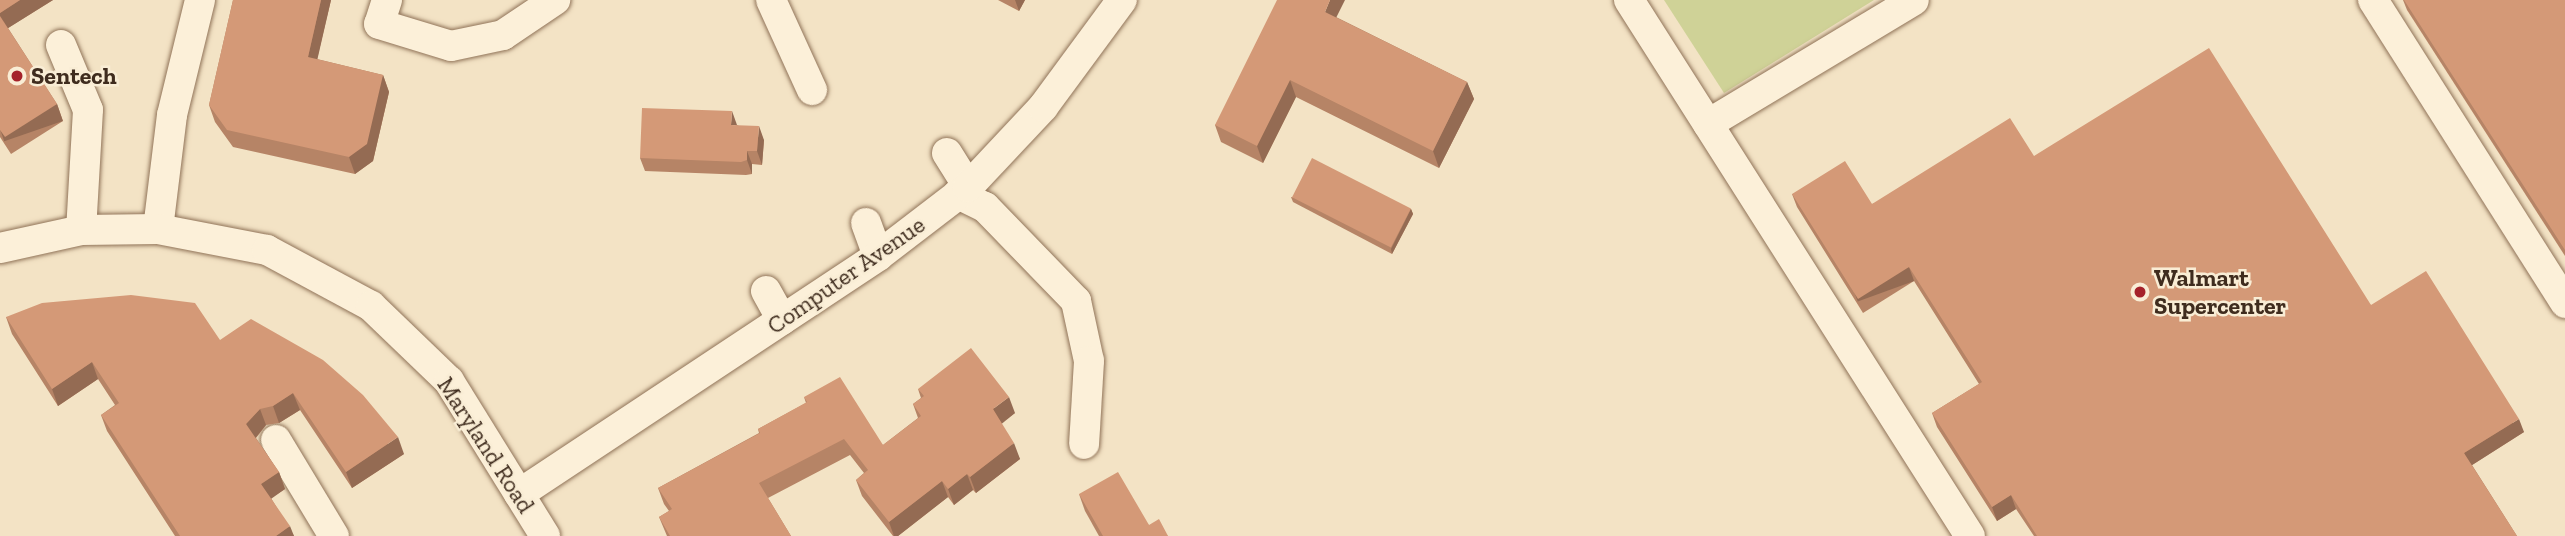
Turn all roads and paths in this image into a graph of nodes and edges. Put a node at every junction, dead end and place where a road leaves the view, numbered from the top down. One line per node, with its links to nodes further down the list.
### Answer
1 (200, 0): 15 (street)
2 (387, 0): 3 (street)
3 (555, 0)
4 (771, 0): 10 (street)
5 (1122, 0): 13 (street, Computer Avenue)
6 (1629, 0): 11 (street)
7 (1914, 0): 11 (street)
8 (2373, 0): 20 (street)
9 (61, 45): 16 (street)
10 (812, 90)
11 (1708, 124): 27 (street)
12 (947, 153): 13 (street)
13 (963, 190): 18 (street, Computer Avenue); 23 (street)
14 (866, 223): 18 (street)
15 (158, 229): 16 (street, Maryland Road); 24 (street, Maryland Road)
16 (81, 230): 17 (street, Maryland Road)
17 (0, 248)
18 (878, 256): 21 (street, Computer Avenue)
19 (766, 291): 21 (street)
20 (2565, 303)
21 (782, 320): 24 (street, Computer Avenue)
22 (276, 440): 25 (street)
23 (1084, 444)
24 (519, 494): 26 (street, Maryland Road)
25 (334, 536)
26 (545, 536)
27 (1970, 536)

